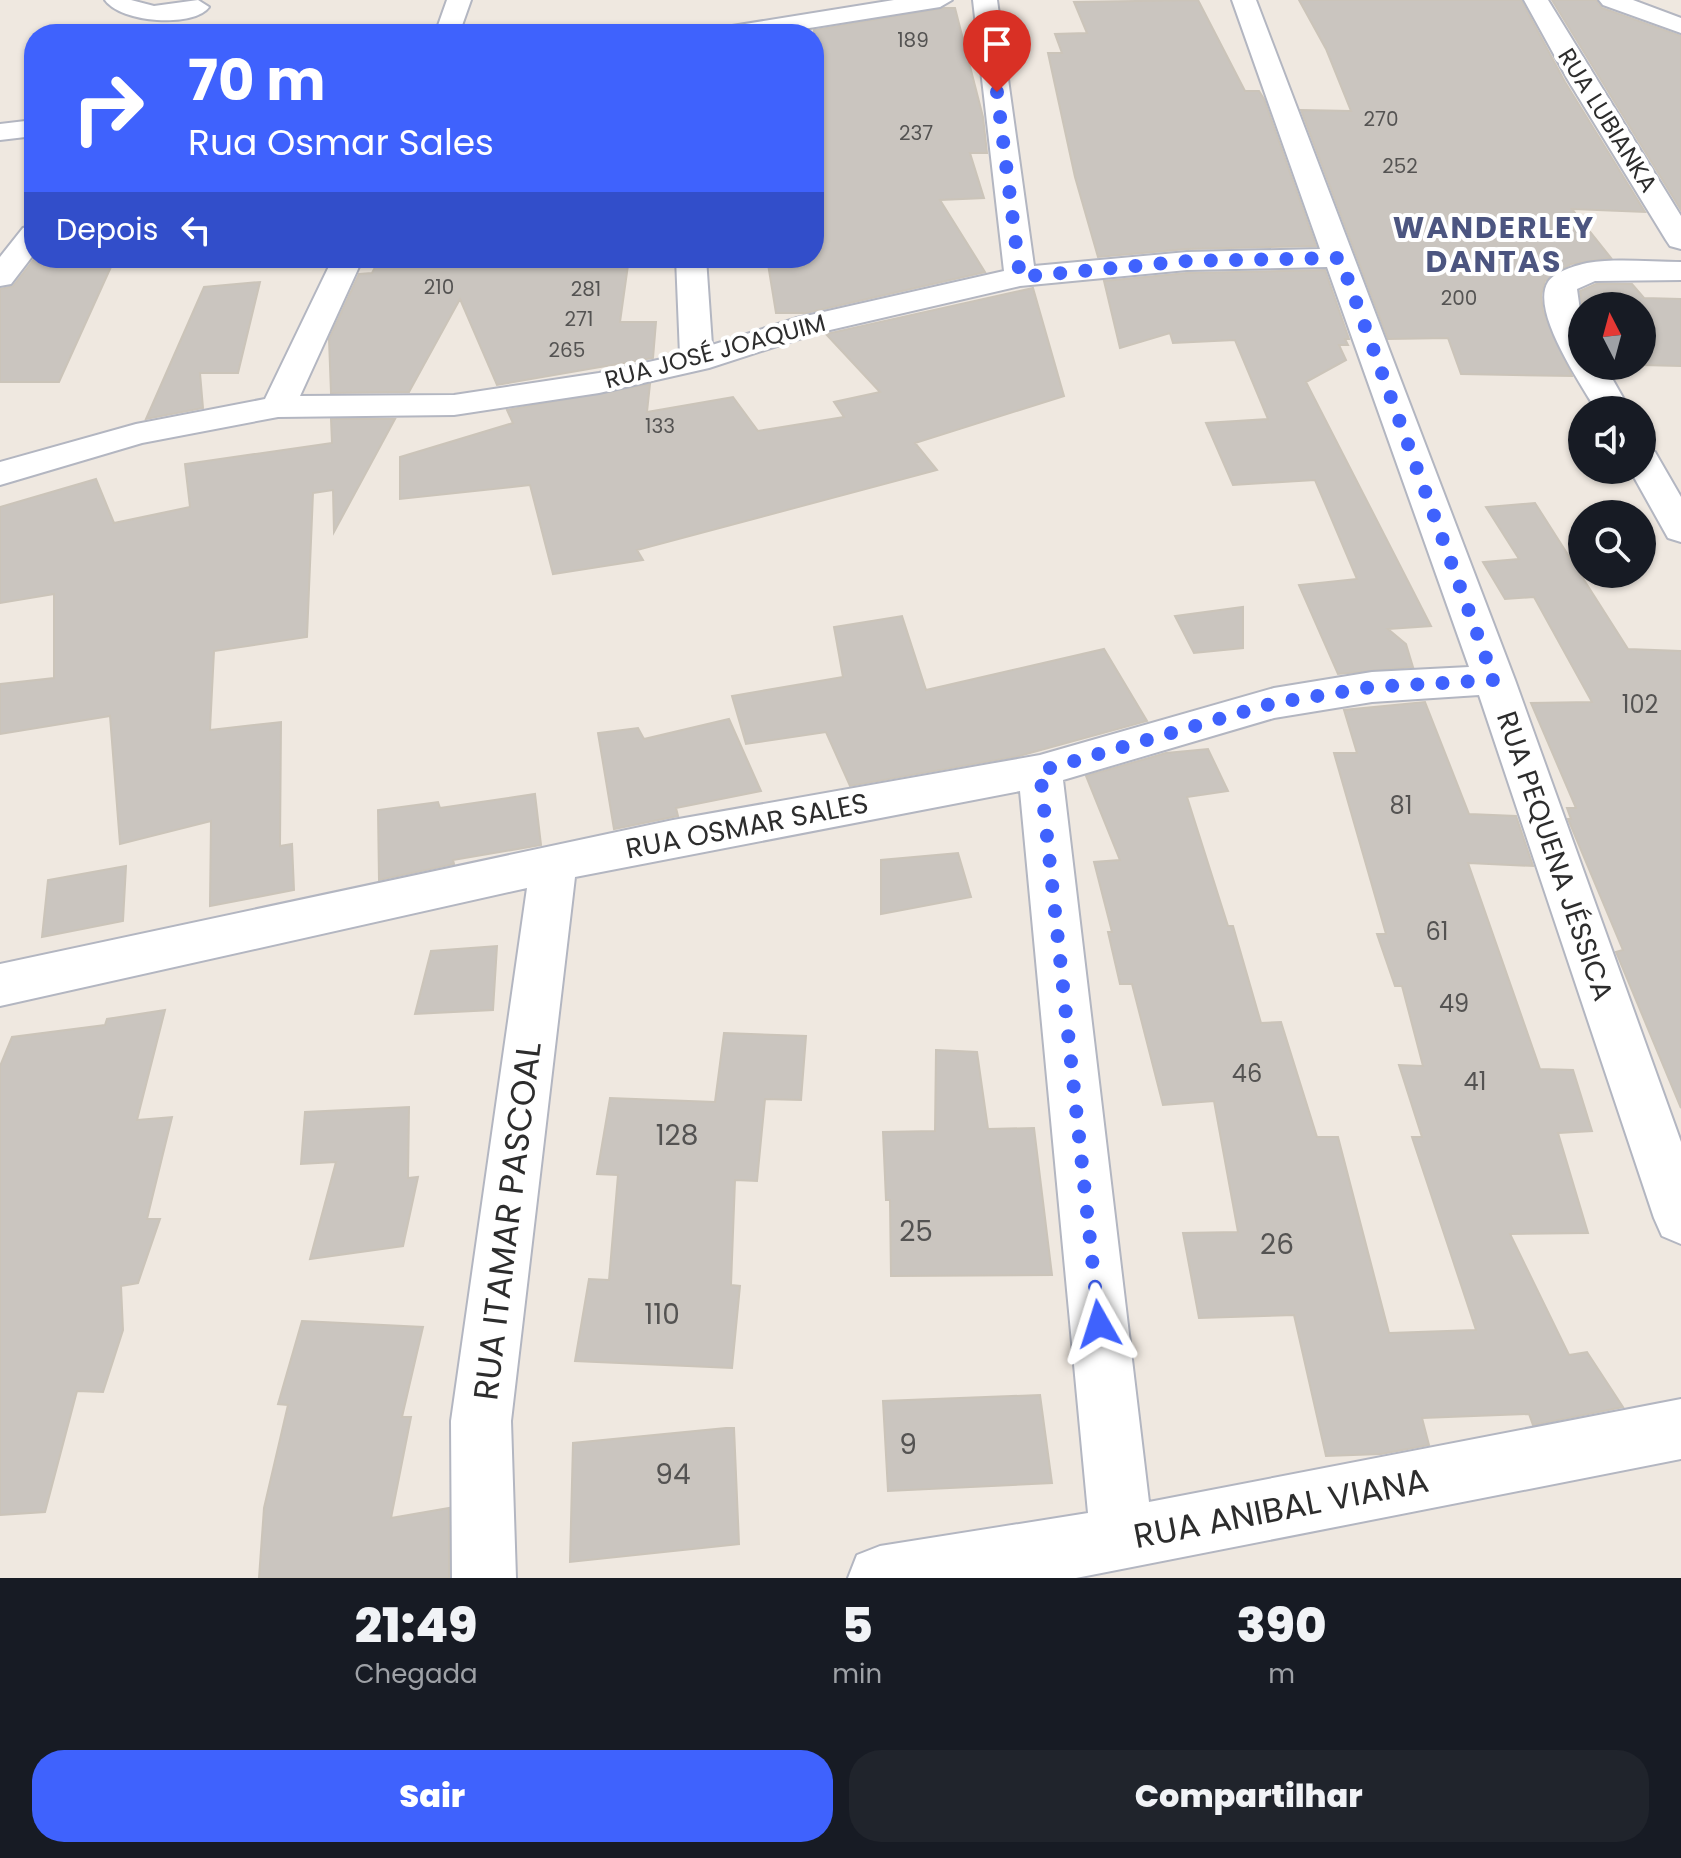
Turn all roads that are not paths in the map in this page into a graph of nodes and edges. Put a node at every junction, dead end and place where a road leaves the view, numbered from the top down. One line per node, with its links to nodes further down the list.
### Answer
1 (117, 0): 8 (street)
2 (459, 0): 10 (street)
3 (940, 0): 11 (street)
4 (985, 0): 22 (street)
5 (1244, 0): 17 (street, RUA PEQUENA JÉSSICA)
6 (1536, 0): 15 (street, RUA LUBIANKA)
7 (1611, 0): 12 (street)
8 (199, 3): 9 (street)
9 (183, 24)
10 (451, 24)
11 (740, 24)
12 (1681, 26)
13 (24, 129): 14 (street)
14 (0, 132)
15 (1681, 240)
16 (24, 247): 21 (street)
17 (1340, 258): 22 (street, RUA JOSÉ JOAQUIM); 29 (street, RUA PEQUENA JÉSSICA)
18 (343, 268): 25 (street)
19 (692, 268): 24 (street)
20 (1681, 271): 23 (street)
21 (0, 277)
22 (1020, 277): 24 (street, RUA JOSÉ JOAQUIM)
23 (1568, 327)
24 (697, 361): 25 (street, RUA JOSÉ JOAQUIM)
25 (278, 407): 26 (street, RUA JOSÉ JOAQUIM)
26 (0, 474)
27 (1655, 484): 28 (street)
28 (1681, 530)
29 (1494, 680): 30 (street, RUA OSMAR SALES); 33 (street, RUA PEQUENA JÉSSICA)
30 (1040, 771): 31 (street, RUA OSMAR SALES); 35 (street)
31 (553, 866): 32 (street, RUA OSMAR SALES); 36 (street, RUA ITAMAR PASCOAL)
32 (1, 989)
33 (1681, 1218)
34 (1681, 1429): 35 (street, RUA ANIBAL VIANA)
35 (1122, 1539): 37 (street, RUA ANIBAL VIANA)
36 (484, 1578)
37 (880, 1578)

